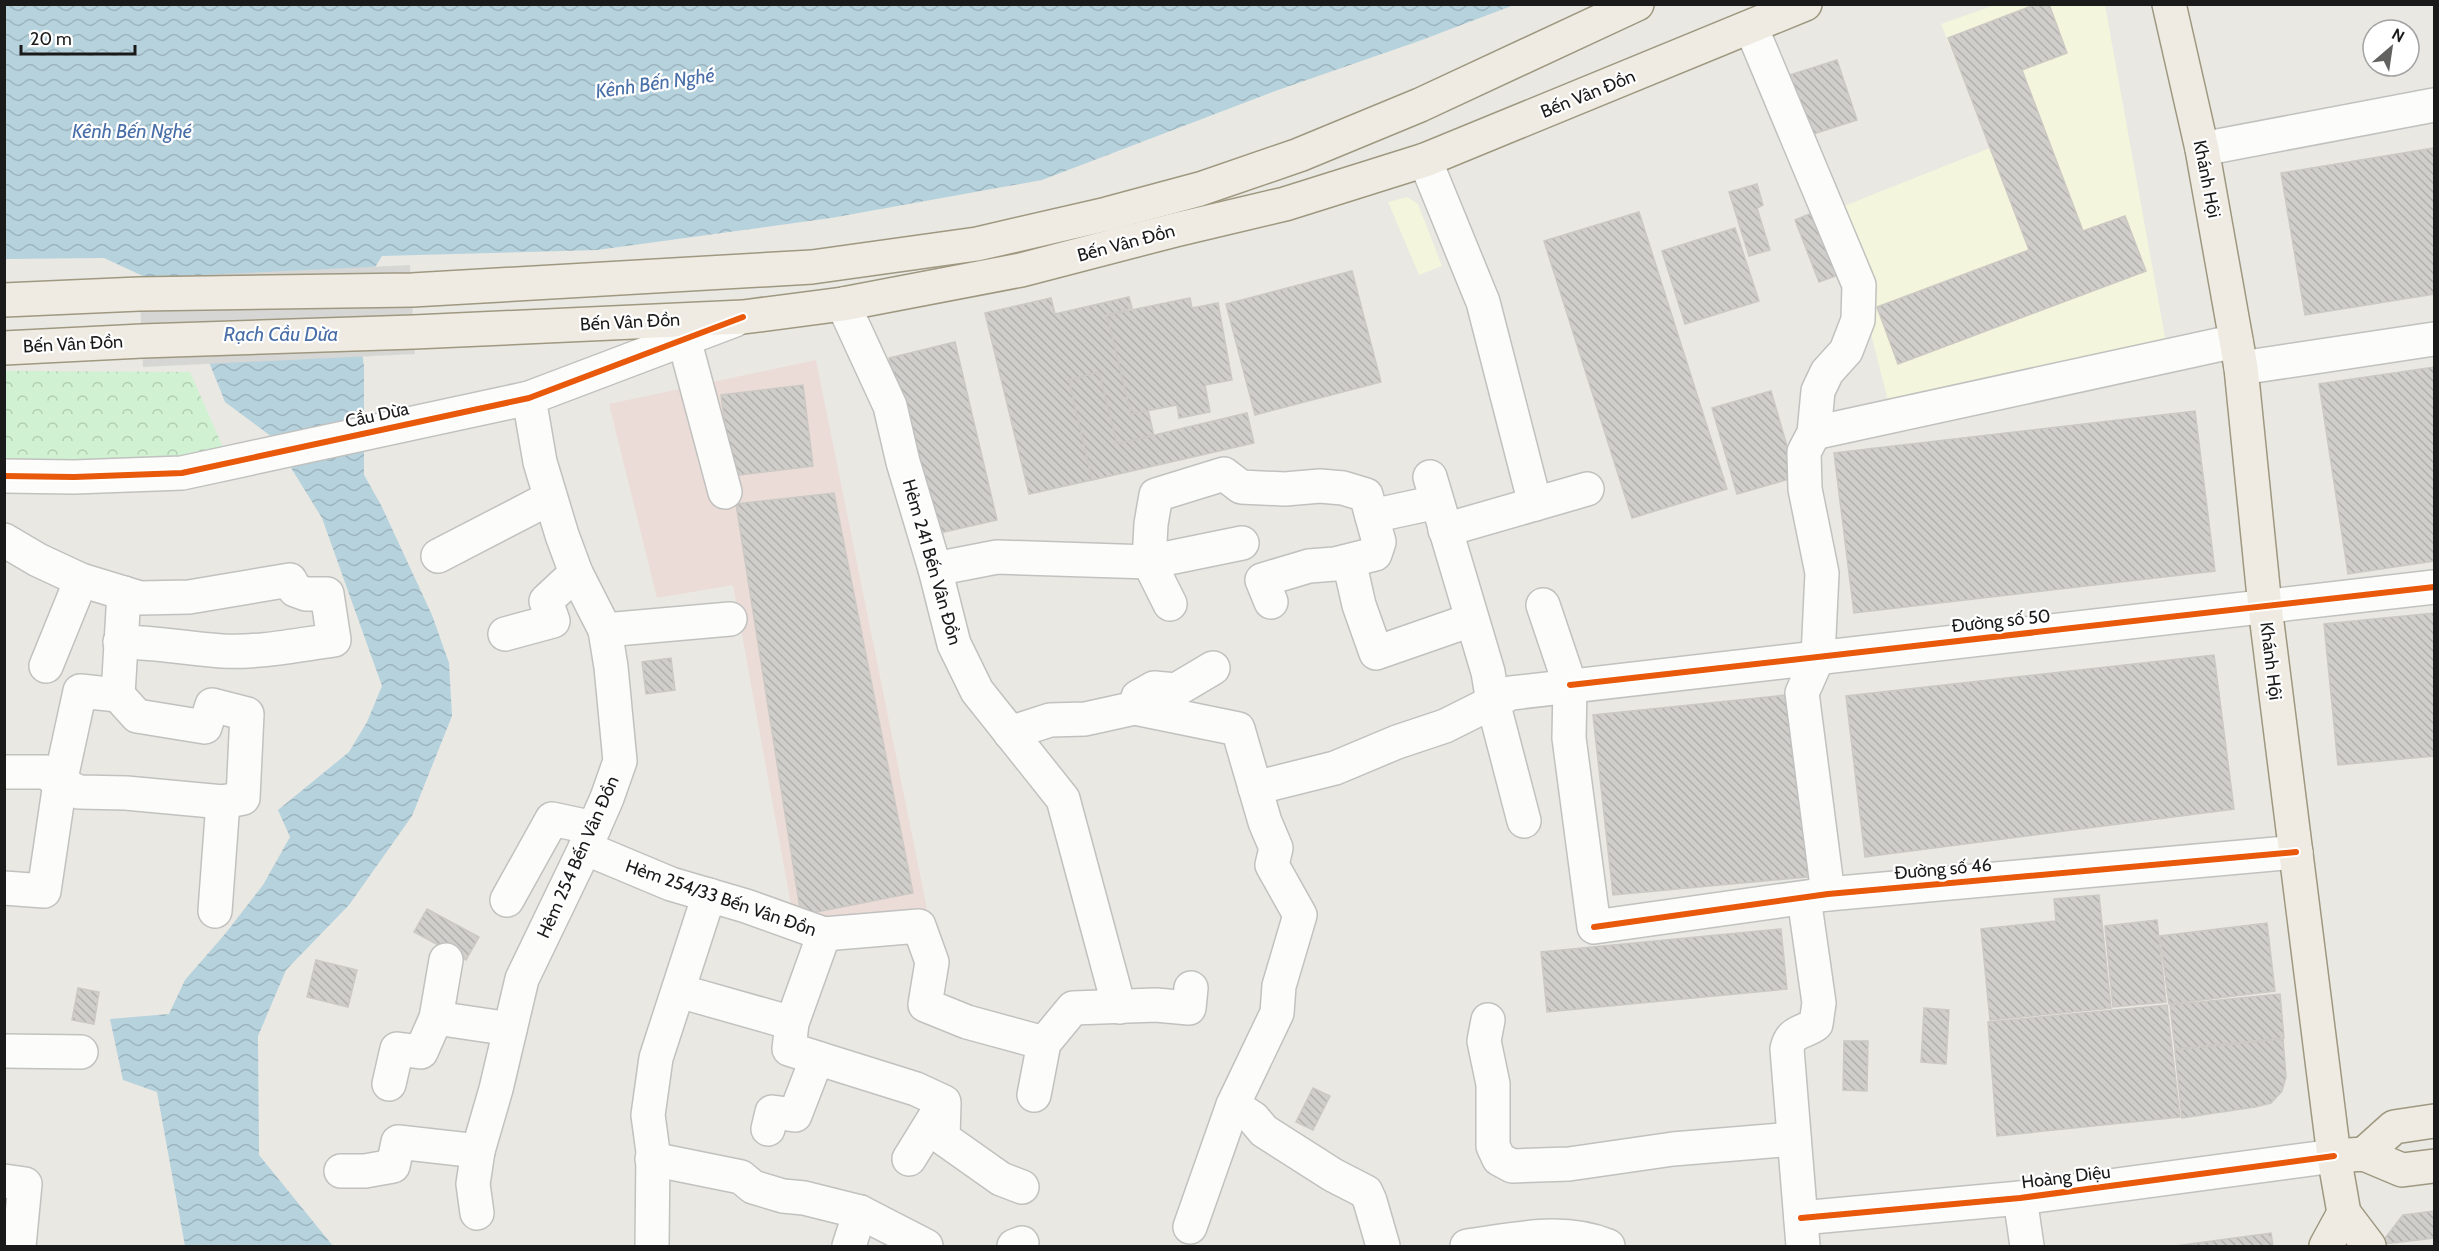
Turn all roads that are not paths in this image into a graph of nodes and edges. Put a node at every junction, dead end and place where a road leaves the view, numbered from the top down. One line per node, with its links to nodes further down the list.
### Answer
1 (1637, 4): 8 (main road, Bến Vân Đồn)
2 (1805, 4): 4 (main road, Bến Vân Đồn)
3 (2169, 4): 6 (main road, Khánh Hội)
4 (1751, 27): 7 (main road, Bến Vân Đồn); 16 (street)
5 (2434, 105): 6 (street)
6 (2202, 149): 14 (main road, Khánh Hội)
7 (1425, 160): 9 (main road, Bến Vân Đồn); 22 (street)
8 (4, 300)
9 (843, 304): 10 (main road, Bến Vân Đồn); 29 (street, Hẻm 241 Bến Vân Đồn)
10 (742, 317): 11 (street, Cầu Dừa); 13 (main road, Bến Vân Đồn)
11 (684, 339): 15 (street, Cầu Dừa); 19 (street)
12 (2434, 339): 14 (street)
13 (4, 348)
14 (2238, 354): 16 (street); 37 (main road, Khánh Hội)
15 (515, 400): 17 (street, Cầu Dừa); 20 (street, Hẻm 254 Bến Vân Đồn)
16 (1815, 433): 43 (street)
17 (4, 476)
18 (1587, 489): 22 (street)
19 (725, 492)
20 (550, 498): 26 (street); 30 (street, Hẻm 254 Bến Vân Đồn)
21 (1437, 503): 22 (street); 23 (street); 39 (street)
22 (1535, 504)
23 (1372, 516): 27 (street); 28 (street)
24 (4, 540): 31 (street)
25 (1242, 543): 28 (street)
26 (438, 556)
27 (1349, 561): 34 (street); 39 (street)
28 (1149, 562): 29 (street); 35 (street)
29 (935, 569): 50 (street, Hẻm 241 Bến Vân Đồn)
30 (576, 573): 40 (street, Hẻm 254 Bến Vân Đồn); 41 (street)
31 (81, 580): 33 (street); 44 (street)
32 (2434, 587): 37 (street, Đường số 50)
33 (124, 593): 42 (street); 42 (street)
34 (1270, 602)
35 (1170, 604)
36 (1543, 604): 46 (street)
37 (2265, 608): 43 (street, Đường số 50); 57 (main road, Khánh Hội)
38 (730, 619): 40 (street)
39 (1471, 620): 48 (street)
40 (605, 630): 56 (street, Hẻm 254 Bến Vân Đồn)
41 (505, 634)
42 (120, 642): 47 (street)
43 (1818, 657): 46 (street, Đường số 50); 60 (street)
44 (46, 666)
45 (1213, 668): 49 (street)
46 (1570, 685): 48 (street, Đường số 50); 60 (street, Đường số 46)
47 (118, 694): 52 (street); 54 (street)
48 (1493, 702): 53 (street, Đường số 50); 55 (street)
49 (1135, 708): 50 (street); 53 (street)
50 (1010, 733): 67 (street, Hẻm 241 Bến Vân Đồn)
51 (4, 772): 52 (street)
52 (60, 783): 54 (street); 58 (street)
53 (1255, 788): 79 (street)
54 (223, 802): 62 (street)
55 (1524, 821)
56 (590, 838): 59 (street, Hẻm 254/33 Bến Vân Đồn); 61 (street, Hẻm 254/33 Bến Vân Đồn); 71 (street, Hẻm 254 Bến Vân Đồn)
57 (2296, 852): 60 (street, Đường số 46); 84 (main road, Khánh Hội)
58 (4, 888)
59 (709, 895): 63 (street, Hẻm 254/33 Bến Vân Đồn); 66 (street)
60 (1816, 896): 82 (street)
61 (507, 900)
62 (215, 910)
63 (824, 934): 70 (street, Hẻm 254/33 Bến Vân Đồn); 72 (street)
64 (447, 960): 68 (street)
65 (1191, 988): 67 (street)
66 (679, 992): 70 (street); 85 (street)
67 (1119, 1007): 72 (street)
68 (436, 1018): 71 (street); 76 (street)
69 (1488, 1020): 82 (street)
70 (792, 1023): 75 (street, Hẻm 254/33 Bến Vân Đồn)
71 (510, 1029): 83 (street, Hẻm 254 Bến Vân Đồn)
72 (1044, 1043): 77 (street)
73 (4, 1052): 74 (street)
74 (81, 1052)
75 (817, 1058): 78 (street); 81 (street)
76 (390, 1084)
77 (1034, 1095)
78 (944, 1102): 86 (street); 90 (street)
79 (1233, 1105): 95 (street); 101 (street)
80 (2434, 1122): 84 (main road)
81 (768, 1129)
82 (1794, 1139): 96 (street)
83 (477, 1151): 88 (street); 93 (street, Hẻm 254 Bến Vân Đồn)
84 (2349, 1155): 87 (main road); 91 (street, Hoàng Diệu); 94 (main road, Khánh Hội)
85 (652, 1159): 92 (street); 98 (street)
86 (909, 1159)
87 (2434, 1166)
88 (341, 1171)
89 (4, 1181): 97 (street)
90 (1022, 1187)
91 (2020, 1198): 96 (street, Hoàng Diệu); 104 (street)
92 (860, 1212): 99 (street); 100 (street)
93 (477, 1213)
94 (2344, 1213): 105 (main road); 106 (main road, Khánh Hội)
95 (1190, 1227)
96 (1802, 1232)
97 (19, 1246)
98 (652, 1246)
99 (849, 1246)
100 (926, 1246)
101 (1383, 1246)
102 (1467, 1246): 103 (street)
103 (1608, 1246)
104 (2027, 1246)
105 (2326, 1246)
106 (2369, 1246)

